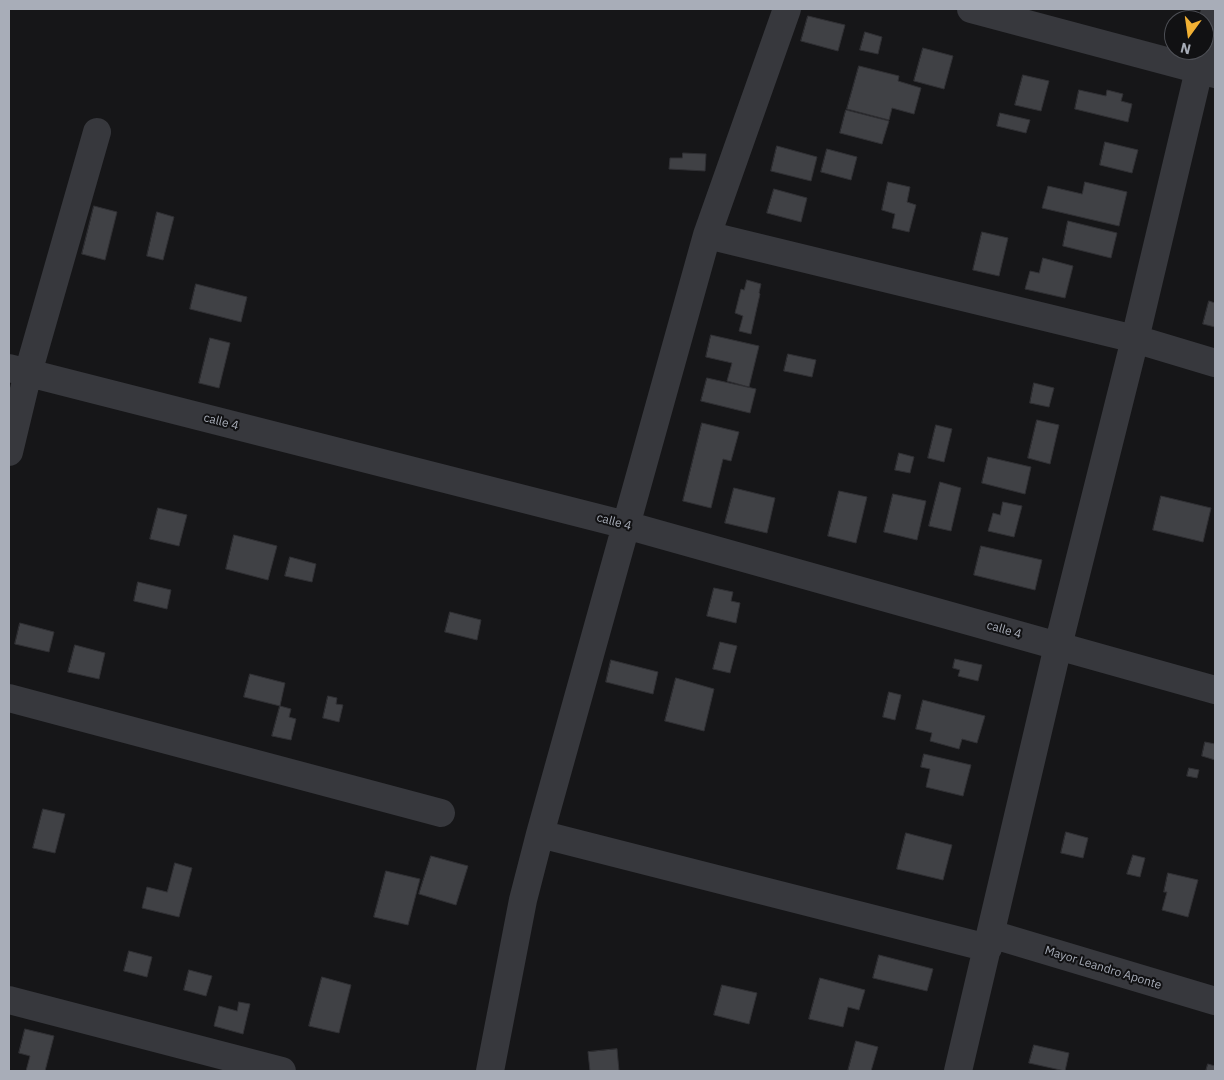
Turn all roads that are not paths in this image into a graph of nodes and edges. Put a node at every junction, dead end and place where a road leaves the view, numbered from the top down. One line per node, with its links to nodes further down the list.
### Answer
1 (787, 9): 6 (street)
2 (971, 9): 4 (street)
3 (1215, 11): 4 (street)
4 (1207, 72): 7 (street)
5 (97, 132): 9 (street)
6 (706, 235): 7 (street); 11 (street)
7 (1135, 339): 8 (street); 12 (street)
8 (1215, 363)
9 (19, 370): 10 (street); 11 (street, calle 4)
10 (9, 452)
11 (626, 524): 12 (street, calle 4); 16 (street)
12 (1058, 646): 13 (street, calle 4); 17 (street)
13 (1215, 690)
14 (9, 698): 15 (street)
15 (441, 813)
16 (540, 834): 17 (street, Mayor Leandro Aponte); 21 (street)
17 (989, 941): 19 (street, Mayor Leandro Aponte); 22 (street)
18 (9, 1000): 20 (street)
19 (1215, 1001)
20 (282, 1071)
21 (490, 1071)
22 (958, 1071)

